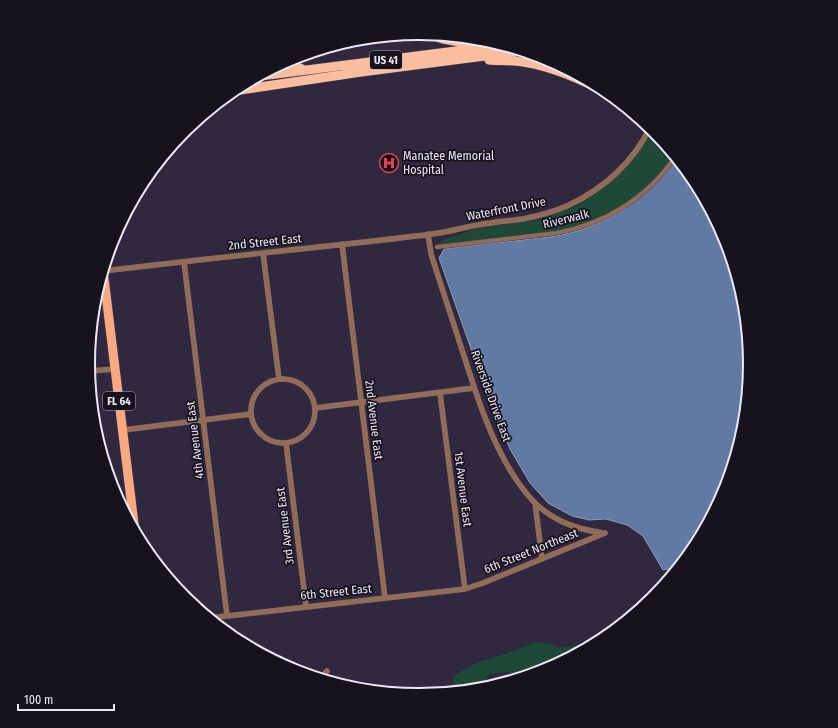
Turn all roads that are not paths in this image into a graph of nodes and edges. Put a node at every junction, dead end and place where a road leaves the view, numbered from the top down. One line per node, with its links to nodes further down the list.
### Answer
1 (487, 47): 6 (highway, US 41)
2 (509, 53): 3 (highway, US 41)
3 (459, 60): 5 (highway); 8 (highway, US 41)
4 (294, 65): 6 (highway)
5 (552, 69)
6 (305, 70): 7 (highway, US 41)
7 (278, 72)
8 (248, 89)
9 (647, 134): 11 (street, Waterfront Drive)
10 (672, 161): 13 (street, Riverwalk)
11 (428, 234): 12 (street, 2nd Street East); 21 (street, Riverside Drive East)
12 (342, 244): 14 (street, 2nd Street East); 23 (street, 2nd Avenue East)
13 (437, 247)
14 (263, 253): 15 (street, 2nd Street East); 20 (street)
15 (184, 262): 16 (street, 2nd Street East); 26 (street, 4th Avenue East)
16 (109, 270)
17 (105, 285): 18 (main road, FL 64)
18 (115, 369): 19 (street); 27 (main road, FL 64)
19 (95, 371)
20 (279, 379): 24 (street); 25 (street)
21 (474, 388): 22 (street); 29 (street, Riverside Drive East)
22 (440, 393): 23 (street); 33 (street, 1st Avenue East)
23 (361, 402): 24 (street); 34 (street, 2nd Avenue East)
24 (315, 408): 28 (street)
25 (251, 414): 26 (street); 28 (street)
26 (203, 420): 27 (street); 36 (street, 4th Avenue East)
27 (123, 430): 30 (main road, FL 64)
28 (286, 443): 35 (street, 3rd Avenue East)
29 (535, 503): 31 (street, Riverside Drive East); 32 (street)
30 (128, 506)
31 (605, 533): 32 (street, 6th Street Northeast)
32 (542, 559): 33 (street, 6th Street Northeast)
33 (465, 589): 34 (street, 6th Street East)
34 (385, 598): 35 (street, 6th Street East)
35 (306, 606): 36 (street, 6th Street East)
36 (227, 616): 37 (street, 6th Street East)
37 (217, 617)
38 (327, 671): 39 (street)
39 (325, 674)

